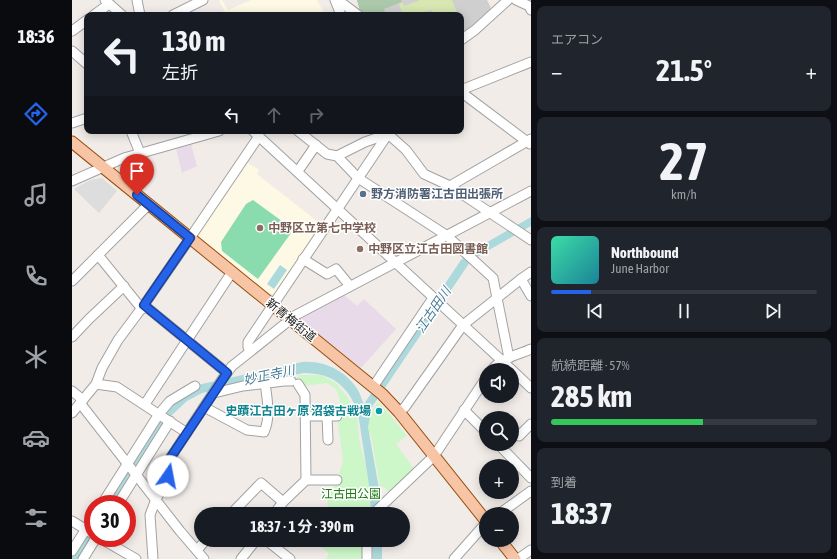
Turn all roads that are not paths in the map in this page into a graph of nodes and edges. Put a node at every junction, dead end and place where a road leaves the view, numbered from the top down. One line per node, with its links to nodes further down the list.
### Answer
1 (137, 0): 11 (street)
2 (203, 0): 12 (street)
3 (335, 0): 13 (street)
4 (338, 0): 14 (street)
5 (508, 0): 17 (street)
6 (516, 0): 8 (street)
7 (107, 2): 9 (street); 10 (street)
8 (531, 10)
9 (97, 12)
10 (119, 12)
11 (139, 12)
12 (179, 12)
13 (340, 12)
14 (354, 12)
15 (84, 22): 16 (street)
16 (72, 31)
17 (464, 38)
18 (72, 51): 19 (street)
19 (84, 61)
20 (531, 62): 21 (street)
21 (464, 90)
22 (464, 93): 33 (street)
23 (84, 119): 24 (street)
24 (72, 123)
25 (132, 134): 36 (street)
26 (209, 134): 36 (street)
27 (255, 134): 48 (street)
28 (257, 134): 39 (street)
29 (302, 134): 35 (street)
30 (383, 134): 37 (street)
31 (387, 134): 40 (street)
32 (390, 134): 42 (street)
33 (530, 141): 42 (street)
34 (72, 142): 38 (main road, 新青梅街道)
35 (316, 145): 37 (street); 39 (street)
36 (140, 153): 38 (street)
37 (337, 156): 40 (street)
38 (102, 167): 41 (street); 44 (main road, 新青梅街道)
39 (298, 172): 45 (street)
40 (358, 178): 45 (street); 47 (street)
41 (72, 181)
42 (450, 186): 46 (street)
43 (531, 191): 46 (street)
44 (149, 204): 48 (main road, 新青梅街道); 50 (street)
45 (337, 208): 51 (street); 52 (street)
46 (491, 212): 47 (street); 49 (street)
47 (446, 235): 52 (street); 60 (street)
48 (190, 238): 53 (main road, 新青梅街道); 63 (street)
49 (531, 240)
50 (98, 255): 56 (street); 57 (street)
51 (303, 259): 58 (street); 62 (street)
52 (395, 263): 58 (street); 61 (street)
53 (232, 272): 62 (main road, 新青梅街道); 67 (street)
54 (531, 272): 55 (street)
55 (520, 279): 59 (street); 60 (street)
56 (72, 281)
57 (124, 286): 63 (street); 66 (street)
58 (350, 286): 64 (street)
59 (531, 296)
60 (496, 298): 65 (street); 70 (street)
61 (437, 301): 65 (street); 80 (street)
62 (272, 305): 64 (main road, 新青梅街道); 69 (street)
63 (143, 307): 67 (street); 76 (street)
64 (290, 319): 69 (street); 80 (main road, 新青梅街道)
65 (463, 325): 70 (street); 87 (street)
66 (72, 337)
67 (186, 340): 73 (street); 84 (street)
68 (531, 349): 70 (street)
69 (250, 351): 73 (street)
70 (506, 359): 71 (street); 72 (street)
71 (498, 363)
72 (508, 363)
73 (223, 376): 82 (street)
74 (519, 377): 79 (street)
75 (265, 383): 82 (street); 85 (street); 89 (street)
76 (96, 384): 83 (street); 84 (street)
77 (195, 386): 92 (street)
78 (479, 388): 86 (street)
79 (531, 388)
80 (376, 390): 87 (main road, 新青梅街道)
81 (72, 391): 83 (street)
82 (215, 391): 85 (street)
83 (81, 401): 88 (street); 100 (street)
84 (145, 404): 92 (street)
85 (204, 407): 95 (street)
86 (464, 410): 93 (street); 99 (street)
87 (399, 412): 99 (main road, 新青梅街道)
88 (72, 414)
89 (306, 416): 90 (street); 102 (street)
90 (326, 416): 91 (street); 97 (street)
91 (337, 416)
92 (164, 418): 95 (street); 100 (street); 100 (street)
93 (479, 425)
94 (530, 427): 96 (street)
95 (187, 433): 107 (street)
96 (519, 436)
97 (328, 440)
98 (505, 451): 101 (street)
99 (434, 456): 111 (street); 113 (main road, 新青梅街道)
100 (131, 469): 105 (street); 106 (street); 107 (street)
101 (531, 478)
102 (306, 480): 103 (street); 108 (street)
103 (337, 480)
104 (531, 491): 112 (street)
105 (109, 495)
106 (121, 495)
107 (156, 499): 125 (street); 130 (street)
108 (283, 502): 109 (street); 110 (street)
109 (238, 507)
110 (279, 507)
111 (380, 507)
112 (509, 507)
113 (479, 513)
114 (72, 521): 115 (street)
115 (84, 528)
116 (479, 530): 135 (street)
117 (84, 537): 127 (street)
118 (90, 547): 128 (street)
119 (115, 547): 129 (street)
120 (199, 547): 125 (street)
121 (250, 547): 132 (street)
122 (275, 547): 133 (street)
123 (367, 547): 134 (street)
124 (506, 547): 136 (main road)
125 (196, 550): 131 (street)
126 (531, 550): 137 (street)
127 (72, 551)
128 (83, 559)
129 (136, 559)
130 (153, 559)
131 (204, 559)
132 (241, 559)
133 (290, 559)
134 (367, 559)
135 (454, 559)
136 (515, 559)
137 (518, 559)

